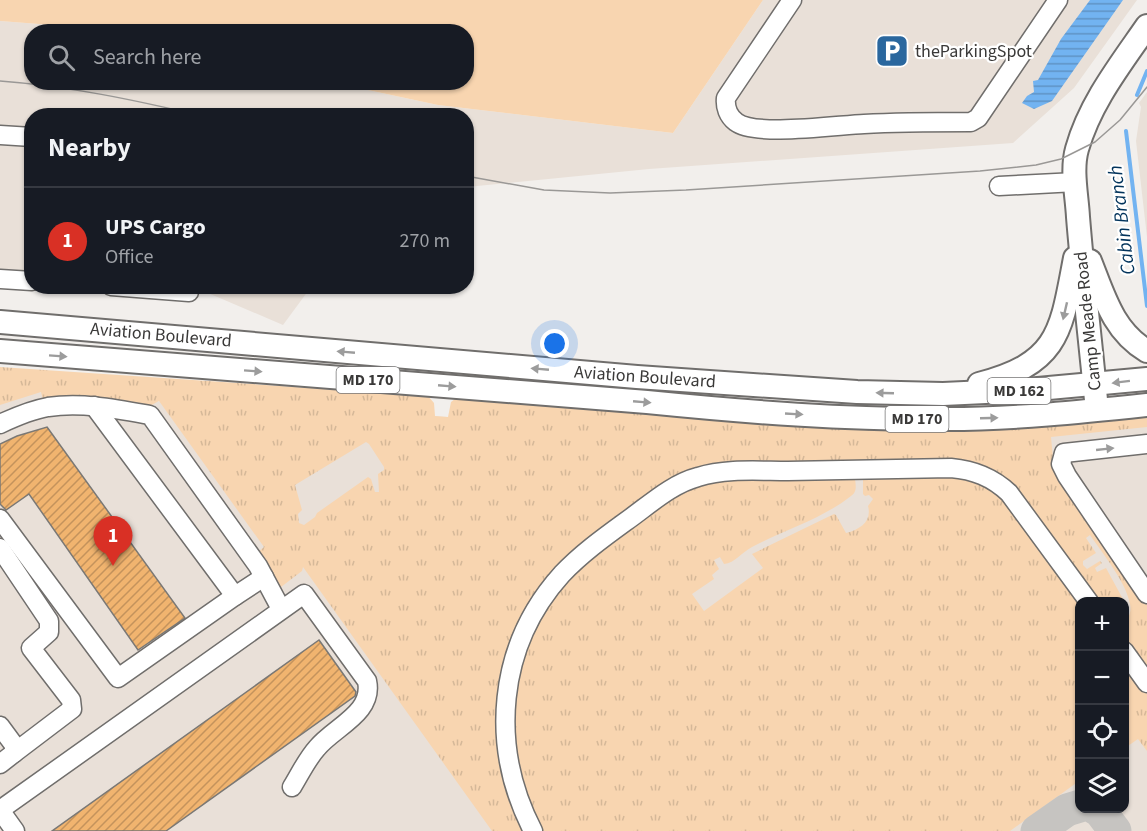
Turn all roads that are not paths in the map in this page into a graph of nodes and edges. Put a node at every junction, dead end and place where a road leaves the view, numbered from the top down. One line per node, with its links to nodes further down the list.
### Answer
1 (792, 0): 2 (lane)
2 (1058, 0)
3 (1147, 26): 6 (main road, MD 170)
4 (0, 135): 5 (lane)
5 (24, 136)
6 (1076, 182): 7 (lane); 8 (main road, MD 170)
7 (999, 186)
8 (1080, 233): 13 (main road); 15 (main road, Camp Meade Road / MD 170); 16 (main road, MD 170, one-way to 16)
9 (0, 279): 10 (lane)
10 (24, 280)
11 (0, 322): 16 (main road, Aviation Boulevard / MD 170, one-way to 11)
12 (0, 351): 19 (main road, Aviation Boulevard / MD 170, one-way to 19)
13 (1147, 351)
14 (1147, 379): 15 (main road, Aviation Boulevard / MD 162, one-way to 15)
15 (1095, 385): 16 (main road, Aviation Boulevard / MD 162); 19 (main road, Camp Meade Road / MD 170)
16 (943, 394)
17 (1147, 405): 19 (main road, Aviation Boulevard)
18 (94, 406): 20 (lane); 24 (lane); 26 (lane)
19 (1097, 410)
20 (0, 424)
21 (1147, 444): 25 (lane, one-way to 21)
22 (0, 519): 26 (lane)
23 (0, 548): 32 (lane)
24 (264, 577): 26 (lane); 28 (lane)
25 (1147, 594)
26 (235, 596)
27 (1085, 597): 36 (lane)
28 (281, 609): 33 (lane); 34 (lane)
29 (1129, 657): 30 (lane)
30 (1147, 682)
31 (0, 726): 32 (lane)
32 (7, 759)
33 (292, 787)
34 (0, 810): 35 (lane)
35 (15, 831)
36 (533, 831)

